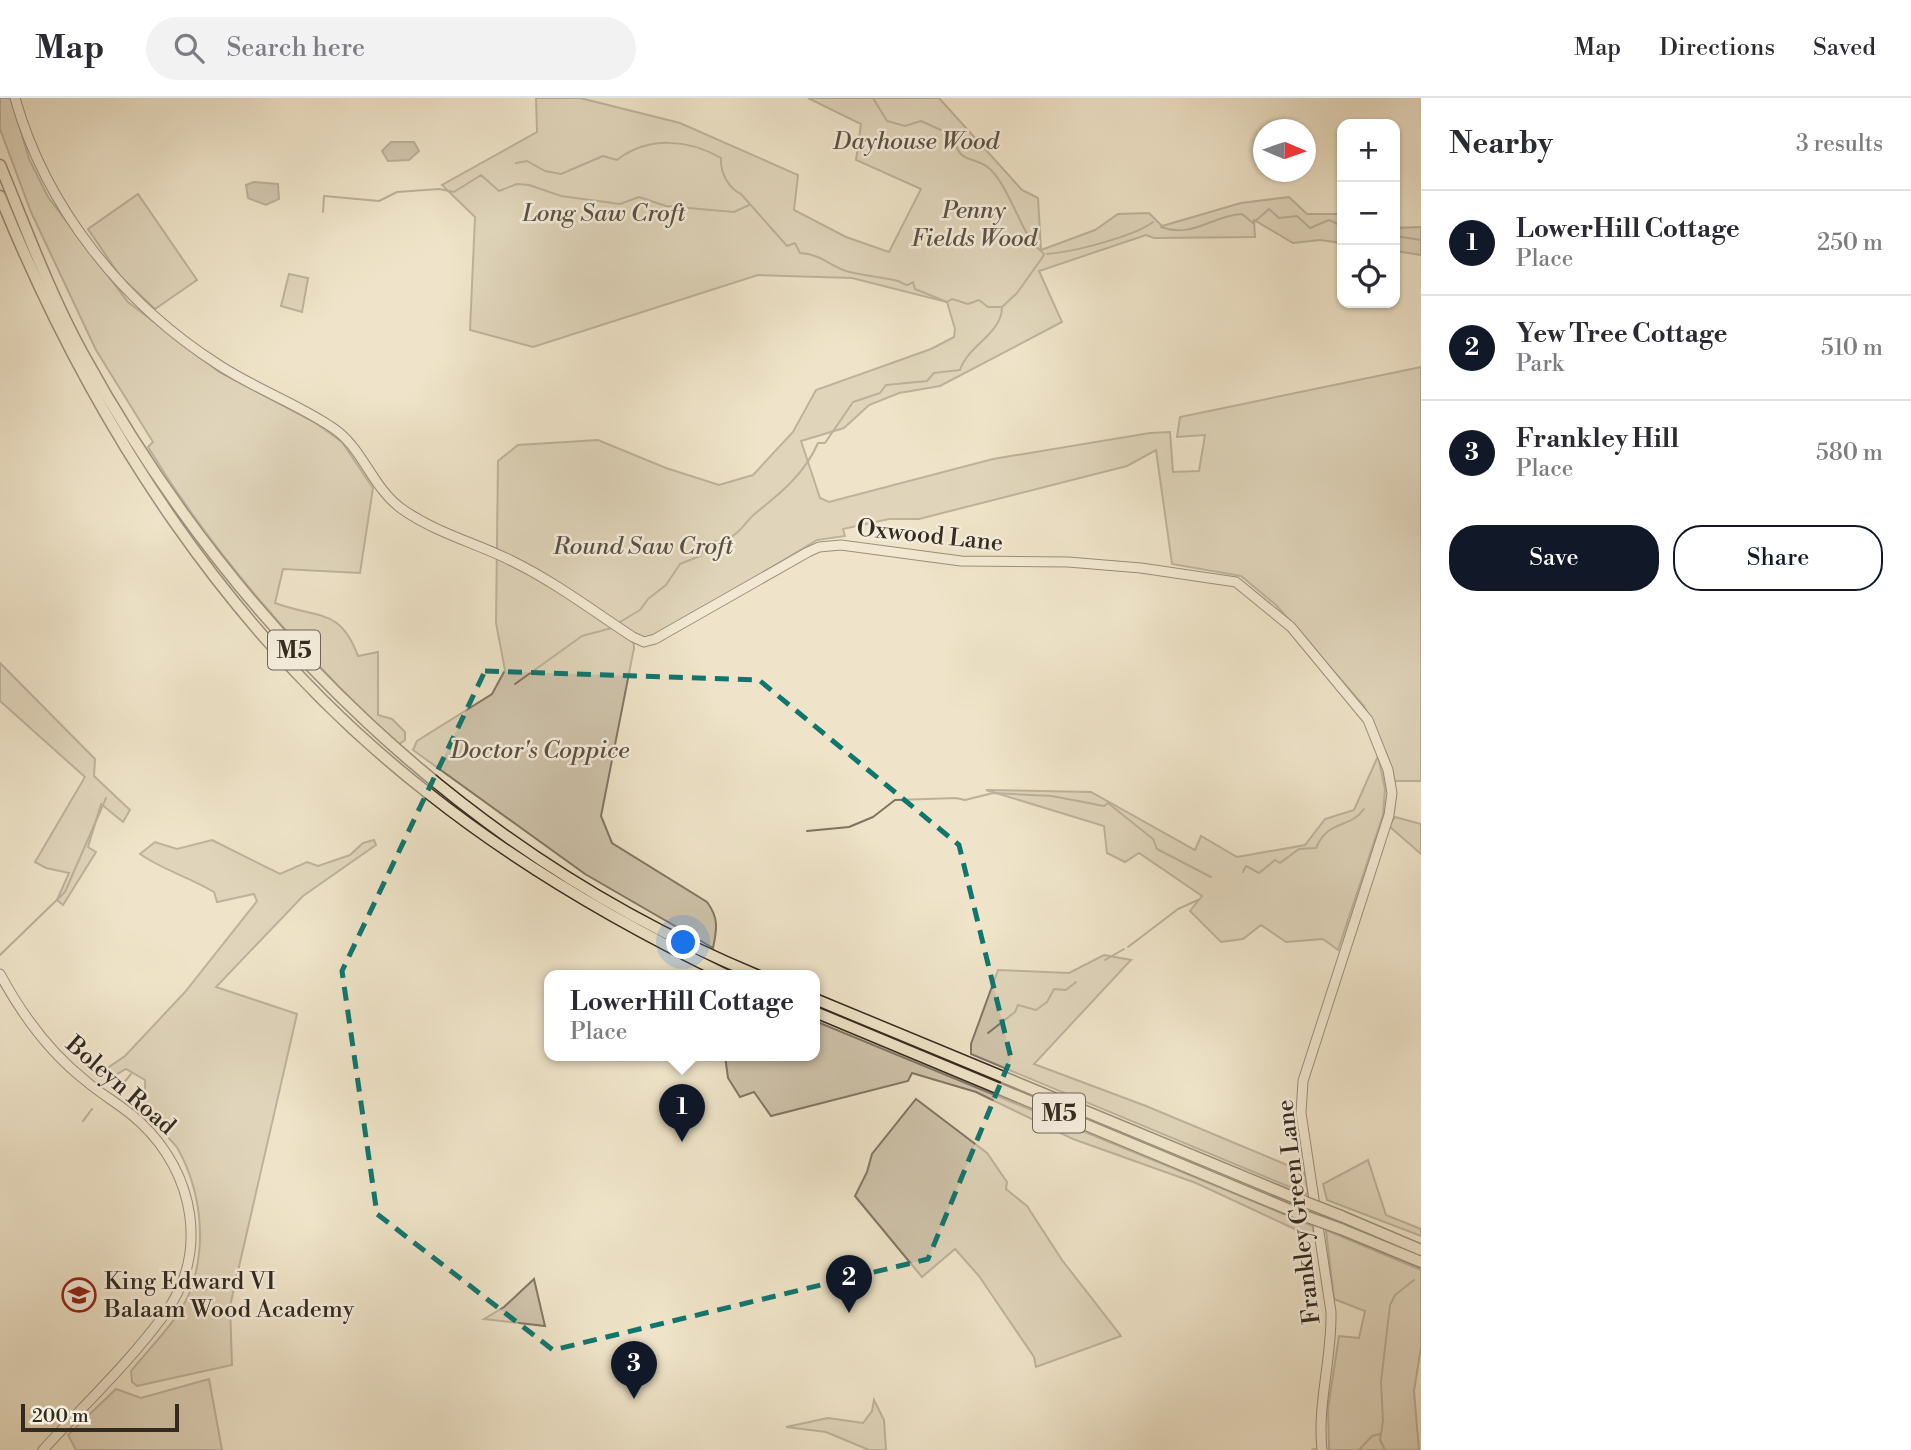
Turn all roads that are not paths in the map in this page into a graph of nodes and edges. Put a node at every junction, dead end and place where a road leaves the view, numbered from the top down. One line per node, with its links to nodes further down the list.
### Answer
1 (15, 98): 4 (street, Oxwood Lane)
2 (0, 165): 6 (highway, M5)
3 (0, 196): 5 (highway, M5)
4 (1236, 582): 13 (street, Frankley Green Lane)
5 (716, 970)
6 (746, 970)
7 (0, 974): 12 (street, Boleyn Road)
8 (820, 1001): 10 (highway, M5, bridge)
9 (820, 1015): 11 (highway, M5, bridge)
10 (1421, 1250)
11 (1421, 1262)
12 (43, 1450)
13 (1322, 1450)

